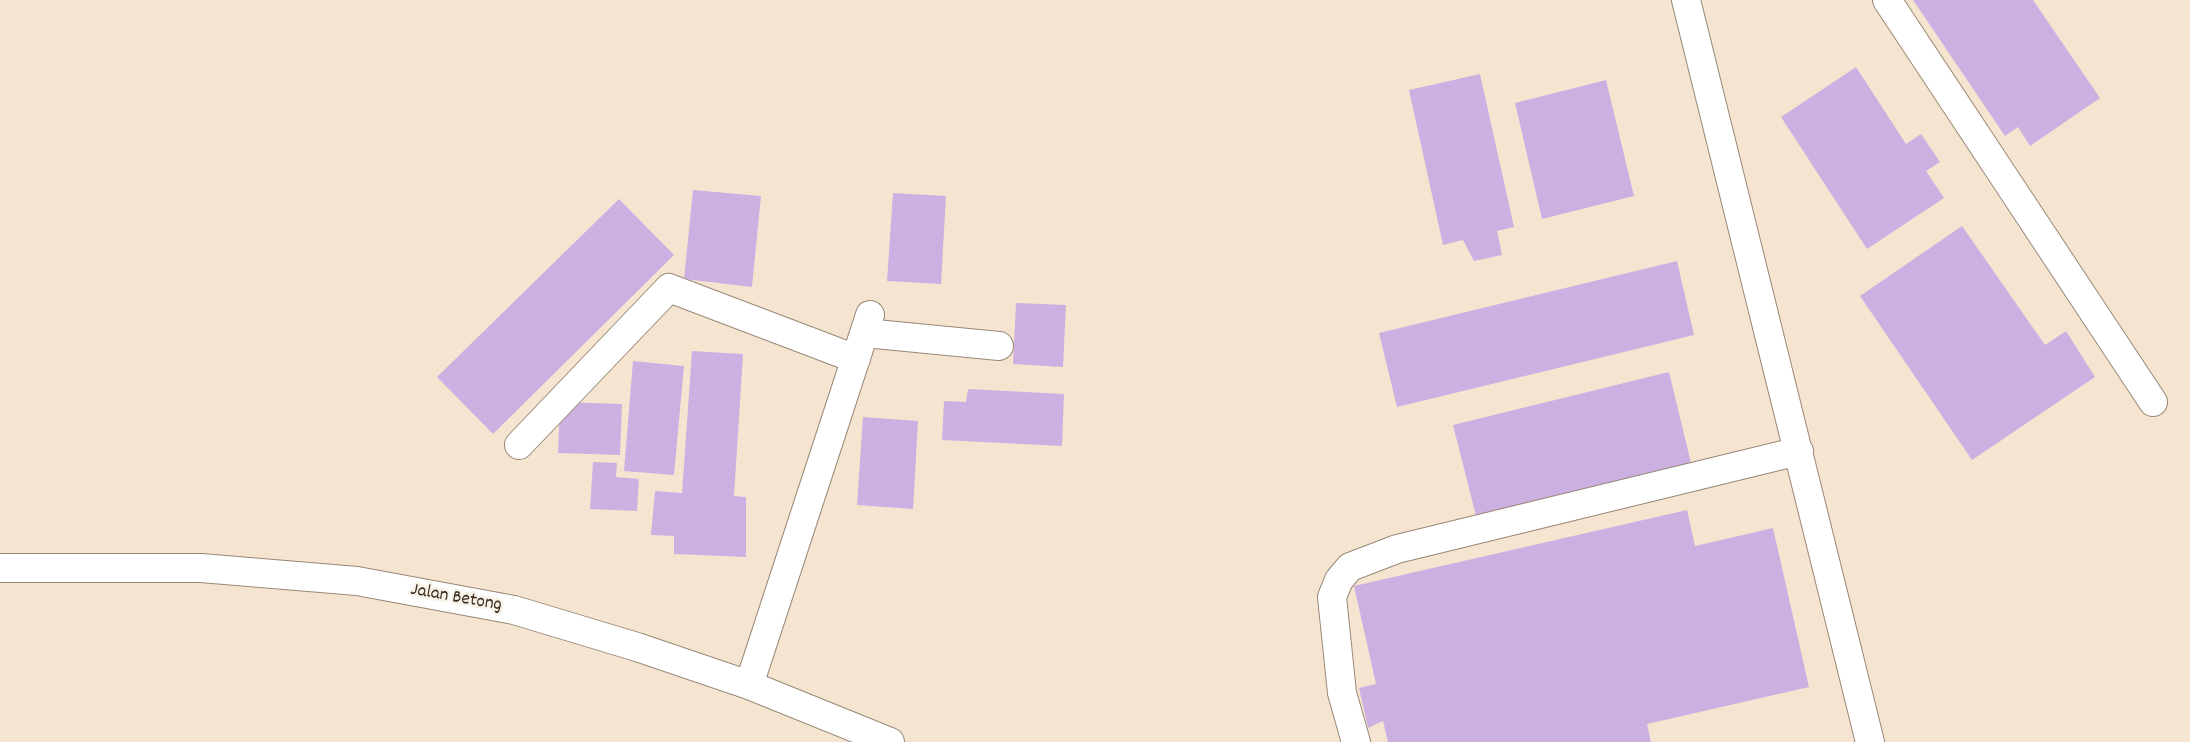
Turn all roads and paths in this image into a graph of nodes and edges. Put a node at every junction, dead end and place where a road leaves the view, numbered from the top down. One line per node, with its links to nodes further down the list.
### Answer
1 (1686, 0): 7 (street)
2 (1887, 0): 5 (street)
3 (999, 346): 4 (street)
4 (856, 359): 6 (street); 9 (street)
5 (2153, 402)
6 (519, 445)
7 (1798, 451): 11 (street); 12 (street)
8 (0, 568): 9 (street, Jalan Betong)
9 (750, 686): 10 (street, Jalan Betong)
10 (890, 742)
11 (1356, 742)
12 (1870, 742)

